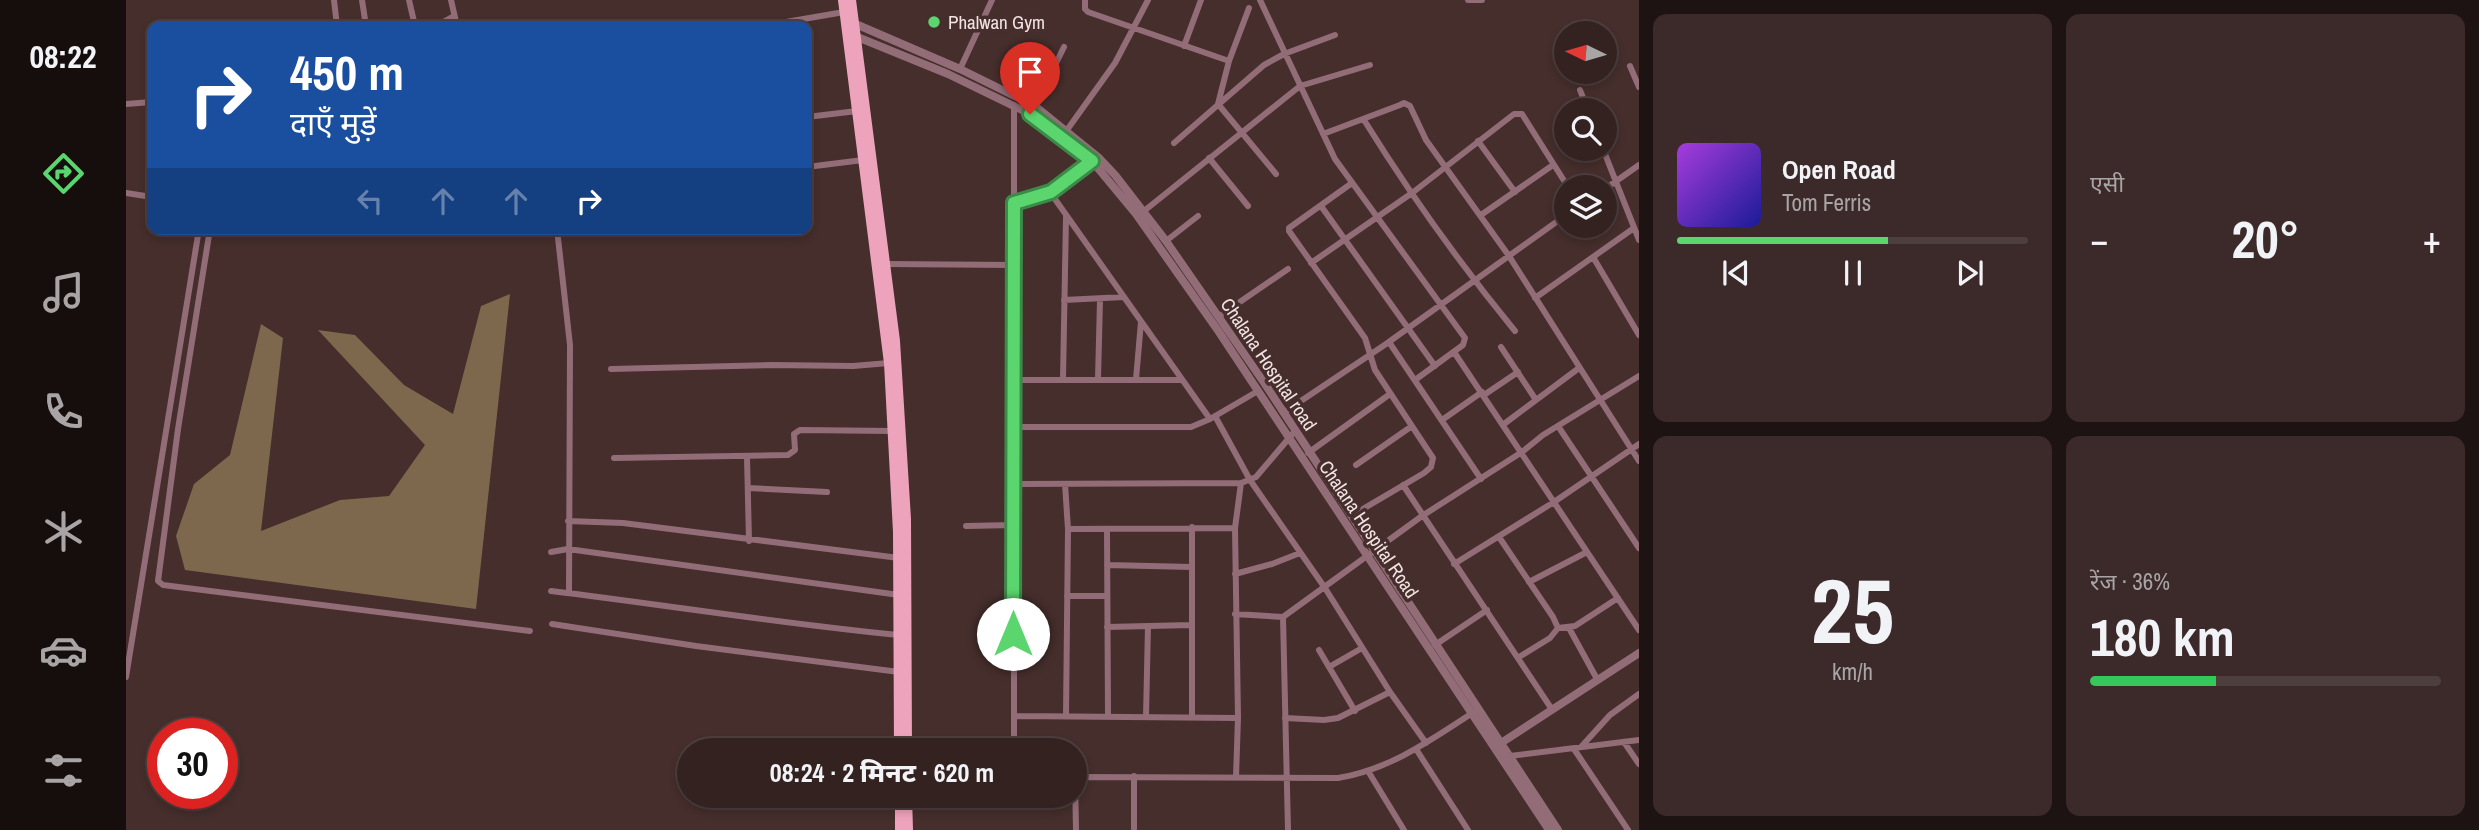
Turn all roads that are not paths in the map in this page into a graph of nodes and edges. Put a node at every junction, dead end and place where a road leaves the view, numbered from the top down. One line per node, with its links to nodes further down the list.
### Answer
1 (334, 0): 17 (street)
2 (362, 0): 18 (street)
3 (409, 0): 19 (street)
4 (451, 0): 15 (street)
5 (843, 0): 16 (main road)
6 (851, 0): 16 (main road)
7 (992, 0): 32 (street)
8 (1085, 0): 23 (street)
9 (1148, 0): 23 (street)
10 (1201, 0): 26 (street)
11 (1260, 0): 28 (street)
12 (1468, 0): 13 (street)
13 (1482, 0)
14 (1249, 8): 29 (street)
15 (454, 16): 20 (street); 21 (street)
16 (848, 19): 22 (street); 24 (main road); 32 (street, Chalana Hospital road)
17 (336, 21)
18 (365, 21)
19 (414, 21)
20 (445, 21)
21 (456, 21)
22 (812, 22)
23 (1133, 28): 26 (street); 46 (street)
24 (852, 34): 42 (street, Chalana Hospital Road); 43 (main road); 87 (main road)
25 (1335, 35): 28 (street)
26 (1184, 46): 29 (street)
27 (1064, 47): 41 (street)
28 (1284, 54): 33 (street); 40 (street)
29 (1229, 61): 40 (street)
30 (1370, 65): 33 (street)
31 (1630, 66): 34 (street)
32 (960, 69): 36 (street, Chalana Hospital road)
33 (1300, 86): 47 (street); 48 (street)
34 (1639, 87)
35 (1580, 90): 37 (street)
36 (1013, 94): 41 (street, Chalana Hospital road); 42 (street)
37 (1583, 98)
38 (147, 102): 39 (street)
39 (126, 104)
40 (1218, 104): 47 (street); 50 (street)
41 (1035, 106): 46 (street, Chalana Hospital road)
42 (1014, 107): 52 (street, Chalana Hospital Road); 68 (street)
43 (857, 111): 44 (street); 53 (main road)
44 (812, 116)
45 (1364, 120): 48 (street); 57 (street); 66 (street)
46 (1067, 130): 52 (street, Chalana Hospital road)
47 (1241, 131): 51 (street); 58 (street)
48 (1323, 135): 61 (street)
49 (1478, 141): 54 (street); 57 (street); 64 (street)
50 (1174, 143)
51 (1209, 158): 69 (street); 71 (street)
52 (1095, 159): 63 (street); 71 (street, Chalana Hospital road); 117 (street, Chalana Hospital Road)
53 (863, 160): 56 (street); 105 (main road)
54 (1553, 165): 59 (street); 64 (street)
55 (1639, 165): 60 (street)
56 (812, 166)
57 (1446, 166): 66 (street); 73 (street)
58 (1276, 174)
59 (1560, 175)
60 (1617, 181)
61 (1352, 183): 70 (street); 75 (street)
62 (1617, 185): 77 (street)
63 (1051, 192): 68 (street); 72 (street)
64 (1515, 192): 73 (street)
65 (126, 193): 67 (street)
66 (1412, 193): 75 (street); 90 (street)
67 (147, 196)
68 (1014, 203): 88 (street)
69 (1248, 206)
70 (1321, 206): 81 (street); 86 (street)
71 (1144, 211): 83 (street, Chalana Hospital road)
72 (1066, 215): 91 (street); 93 (street)
73 (1481, 215): 84 (street)
74 (1198, 216): 83 (street)
75 (1377, 216): 81 (street); 95 (street)
76 (1554, 224): 84 (street)
77 (1634, 228): 82 (street); 85 (street)
78 (197, 235): 198 (street)
79 (209, 235): 189 (street)
80 (557, 235): 151 (street)
81 (1345, 239): 86 (street); 98 (street)
82 (1639, 240)
83 (1166, 241): 96 (street, Chalana Hospital road)
84 (1509, 256): 90 (street); 92 (street)
85 (1593, 257): 92 (street); 100 (street)
86 (1311, 263): 104 (street)
87 (885, 264): 88 (street); 213 (main road)
88 (1014, 265): 114 (street)
89 (1288, 269): 96 (street)
90 (1473, 280): 95 (street); 99 (street)
91 (1124, 298): 94 (street); 97 (street)
92 (1535, 298): 107 (street)
93 (1064, 300): 94 (street); 111 (street)
94 (1100, 300): 112 (street)
95 (1441, 304): 98 (street); 103 (street)
96 (1218, 317): 122 (street, Chalana Hospital road)
97 (1141, 321): 113 (street); 115 (street)
98 (1408, 328): 101 (street); 106 (street)
99 (1515, 331)
100 (1639, 335)
101 (1389, 342): 104 (street); 116 (street)
102 (1501, 347): 109 (street)
103 (1454, 352): 106 (street); 119 (street)
104 (1370, 355): 118 (street); 122 (street)
105 (889, 363): 108 (street); 129 (main road)
106 (1435, 366): 116 (street)
107 (1579, 368): 120 (street); 121 (street)
108 (611, 369)
109 (1518, 372): 119 (street); 120 (street)
110 (1639, 376): 121 (street)
111 (1063, 379): 112 (street); 114 (street)
112 (1098, 379): 113 (street)
113 (1136, 379): 115 (street)
114 (1014, 380): 128 (street)
115 (1182, 380): 123 (street)
116 (1415, 380): 124 (street)
117 (1258, 391): 123 (street); 130 (street, Chalana Hospital Road)
118 (1390, 394): 126 (street); 134 (street)
119 (1483, 394): 124 (street); 125 (street)
120 (1536, 400): 125 (street)
121 (1600, 400): 127 (street); 132 (street)
122 (1283, 413): 130 (street, Chalana Hospital road)
123 (1212, 418): 128 (street); 141 (street)
124 (1441, 420): 140 (street)
125 (1504, 424): 133 (street)
126 (1412, 426): 138 (street); 145 (street)
127 (1558, 426): 133 (street); 139 (street)
128 (1013, 427): 143 (street)
129 (893, 431): 135 (street); 166 (main road)
130 (1292, 434): 134 (street, Chalana Hospital road); 141 (street); 165 (street, Chalana Hospital Road)
131 (1639, 444): 132 (street)
132 (1631, 449): 137 (street); 139 (street)
133 (1522, 452): 140 (street); 148 (street)
134 (1308, 453): 149 (street, Chalana Hospital road)
135 (747, 457): 136 (street); 146 (street)
136 (614, 458)
137 (1639, 461)
138 (1356, 465)
139 (1591, 477): 148 (street); 160 (street)
140 (1481, 479): 150 (street)
141 (1250, 480): 142 (street); 164 (street)
142 (1241, 483): 144 (street); 155 (street)
143 (1013, 484): 144 (street); 152 (street)
144 (1065, 484): 156 (street)
145 (1403, 485): 149 (street); 150 (street)
146 (748, 488): 147 (street); 159 (street)
147 (827, 492)
148 (1554, 502): 158 (street); 163 (street)
149 (1351, 516): 165 (street, Chalana Hospital road)
150 (1422, 516): 165 (street); 167 (street)
151 (568, 521): 159 (street); 161 (street)
152 (1013, 525): 153 (street); 205 (street)
153 (966, 526)
154 (1192, 527): 155 (street); 157 (street); 169 (street)
155 (1235, 528): 170 (street)
156 (1068, 529): 157 (street); 176 (street)
157 (1107, 529): 168 (street)
158 (1499, 537): 167 (street); 171 (street)
159 (749, 541): 166 (street)
160 (1639, 548)
161 (568, 550): 162 (street); 174 (street); 175 (street)
162 (551, 552)
163 (1587, 552): 171 (street); 178 (street)
164 (1300, 553): 170 (street); 172 (street)
165 (1370, 553): 172 (street); 191 (street, Chalana Hospital road); 204 (street, Chalana Hospital Road)
166 (899, 558): 175 (main road)
167 (1454, 564): 179 (street)
168 (1107, 565): 169 (street); 177 (street)
169 (1192, 567): 183 (street)
170 (1235, 574): 180 (street)
171 (1530, 582): 186 (street)
172 (1325, 589): 181 (street); 192 (street)
173 (551, 591): 174 (street)
174 (569, 593): 190 (street)
175 (899, 595): 190 (main road)
176 (1067, 596): 177 (street); 206 (street)
177 (1107, 596): 185 (street)
178 (1618, 598): 187 (street); 188 (street)
179 (1487, 610): 191 (street); 195 (street)
180 (1235, 614): 181 (street); 210 (street)
181 (1283, 617): 211 (street)
182 (552, 624): 197 (street)
183 (1192, 625): 184 (street); 209 (street)
184 (1148, 626): 185 (street); 208 (street)
185 (1107, 627): 207 (street)
186 (1558, 628): 187 (street); 195 (street)
187 (1569, 628): 199 (street)
188 (1639, 630)
189 (530, 631)
190 (899, 635): 197 (main road)
191 (1435, 645): 204 (street, Chalana Hospital road)
192 (1362, 648): 196 (street); 200 (street)
193 (1319, 650): 196 (street)
194 (1639, 653): 199 (street)
195 (1519, 657): 202 (street)
196 (1329, 667): 203 (street)
197 (899, 672): 212 (main road)
198 (126, 677)
199 (1597, 679): 202 (street)
200 (1390, 692): 203 (street); 217 (street)
201 (1639, 694): 219 (street)
202 (1552, 708): 218 (street)
203 (1355, 711): 211 (street)
204 (1475, 712): 217 (street); 218 (street, Chalana Hospital road); 238 (street, Chalana Hospital Road)
205 (1014, 716): 206 (street); 214 (street)
206 (1066, 716): 207 (street)
207 (1108, 717): 208 (street)
208 (1146, 717): 209 (street)
209 (1192, 718): 210 (street)
210 (1238, 718): 226 (street)
211 (1285, 719): 227 (street)
212 (900, 738)
213 (907, 738)
214 (1014, 738)
215 (1639, 740): 216 (street)
216 (1624, 742): 219 (street); 222 (street)
217 (1426, 743): 220 (street)
218 (1501, 743): 221 (street, Chalana Hospital road)
219 (1577, 748): 221 (street); 240 (street)
220 (1416, 749): 223 (street); 237 (street)
221 (1510, 756): 239 (street, Chalana Hospital road)
222 (1639, 764)
223 (1368, 771): 227 (street); 236 (street)
224 (1134, 776): 225 (street); 226 (street); 234 (street)
225 (1087, 777)
226 (1236, 777): 227 (street)
227 (1287, 778): 235 (street)
228 (900, 808): 231 (main road)
229 (907, 808): 232 (main road)
230 (1076, 808): 233 (street)
231 (900, 830)
232 (908, 830)
233 (1076, 830)
234 (1134, 830)
235 (1288, 830)
236 (1404, 830)
237 (1468, 830)
238 (1549, 830)
239 (1558, 830)
240 (1628, 830)

